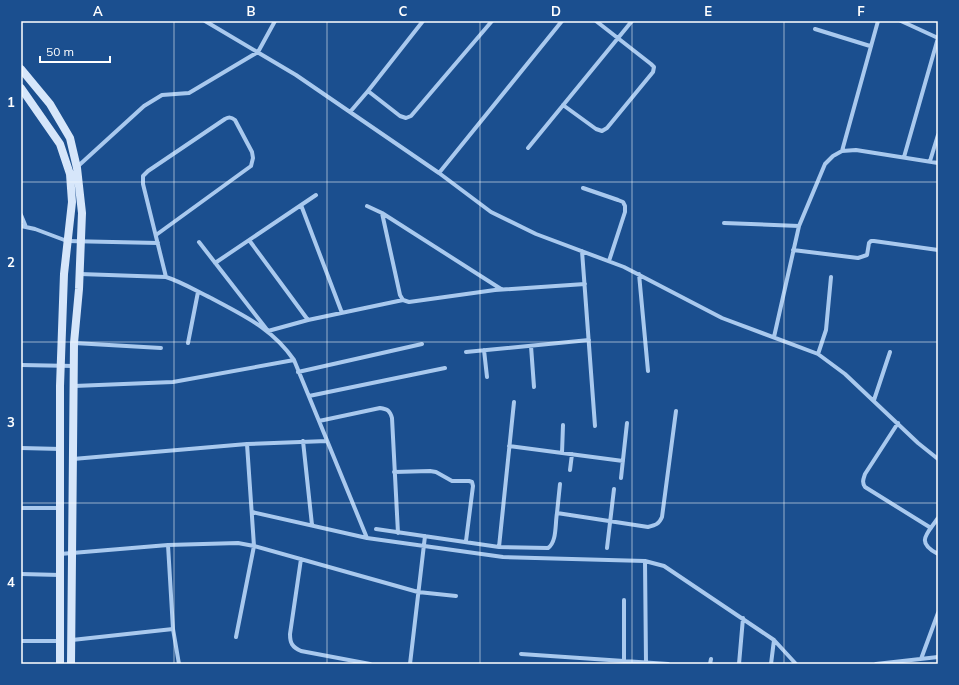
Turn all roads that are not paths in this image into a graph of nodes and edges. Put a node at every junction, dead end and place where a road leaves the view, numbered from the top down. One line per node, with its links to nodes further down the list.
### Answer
1 (206, 21): 14 (street)
2 (276, 21): 14 (street)
3 (423, 21): 19 (street)
4 (492, 21): 19 (street)
5 (562, 21): 29 (street)
6 (596, 21): 11 (street)
7 (632, 21): 11 (street)
8 (878, 21): 13 (street)
9 (901, 21): 12 (street)
10 (815, 29): 13 (street)
11 (618, 38): 20 (street); 20 (street)
12 (938, 38): 25 (street)
13 (870, 46): 24 (street)
14 (258, 52): 21 (street); 28 (street)
15 (21, 69): 16 (street)
16 (29, 77): 17 (street); 28 (street)
17 (21, 84)
18 (21, 88): 30 (street)
19 (368, 91): 21 (street)
20 (563, 105): 23 (street)
21 (350, 112): 29 (street)
22 (938, 135): 26 (street)
23 (528, 148)
24 (842, 151): 25 (street); 38 (street)
25 (904, 157): 26 (street)
26 (930, 161): 27 (street)
27 (938, 163)
28 (77, 168): 30 (street); 43 (street)
29 (439, 173): 48 (street)
30 (70, 174): 42 (street)
31 (583, 188): 49 (street)
32 (316, 195): 33 (street)
33 (301, 204): 41 (street); 59 (street)
34 (367, 206): 35 (street)
35 (382, 213): 56 (street); 58 (street)
36 (21, 215): 39 (street)
37 (724, 222): 38 (street)
38 (799, 226): 46 (street)
39 (23, 227): 42 (street)
40 (156, 235): 40 (street); 45 (street)
41 (249, 240): 50 (street); 60 (street)
42 (67, 241): 43 (street); 75 (street)
43 (80, 241): 45 (street); 51 (street)
44 (199, 242): 50 (street)
45 (158, 243): 54 (street)
46 (793, 250): 47 (street); 62 (street)
47 (938, 250)
48 (582, 251): 49 (street); 55 (street)
49 (609, 261): 52 (street)
50 (215, 262): 61 (street)
51 (78, 274): 54 (street); 64 (street)
52 (639, 274): 62 (street); 78 (street)
53 (831, 277): 72 (street)
54 (166, 278): 57 (street)
55 (585, 284): 56 (street); 63 (street)
56 (502, 289): 58 (street)
57 (198, 292): 61 (street); 65 (street)
58 (403, 300): 59 (street)
59 (342, 313): 60 (street)
60 (308, 320): 61 (street)
61 (268, 331): 73 (street)
62 (774, 337): 72 (street)
63 (590, 340): 67 (street); 91 (street)
64 (74, 343): 68 (street); 76 (street)
65 (188, 343)
66 (422, 344): 79 (street)
67 (531, 346): 69 (street); 82 (street)
68 (161, 348)
69 (484, 350): 70 (street); 80 (street)
70 (466, 352)
71 (890, 352): 84 (street)
72 (818, 354): 84 (street)
73 (294, 360): 79 (street); 81 (street)
74 (21, 365): 75 (street)
75 (61, 365): 76 (street); 97 (street)
76 (74, 366): 81 (street)
77 (445, 368): 83 (street)
78 (648, 371)
79 (298, 372): 83 (street)
80 (487, 377)
81 (73, 386): 100 (street)
82 (534, 387)
83 (309, 396): 87 (street)
84 (874, 400): 89 (street)
85 (514, 402): 95 (street)
86 (676, 411): 113 (street)
87 (319, 421): 93 (street); 104 (street)
88 (627, 423): 102 (street)
89 (898, 423): 101 (street); 115 (street)
90 (563, 425): 98 (street)
91 (595, 426)
92 (304, 441): 93 (street); 94 (street); 114 (street)
93 (327, 441): 119 (street)
94 (247, 444): 100 (street); 110 (street)
95 (509, 446): 98 (street); 124 (street)
96 (21, 448): 97 (street)
97 (61, 449): 109 (street)
98 (562, 453): 99 (street)
99 (572, 454): 102 (street); 103 (street)
100 (73, 459): 126 (street)
101 (938, 459)
102 (623, 461): 105 (street)
103 (570, 470)
104 (394, 472): 117 (street); 120 (street)
105 (621, 478)
106 (560, 484): 111 (street)
107 (614, 490): 113 (street)
108 (21, 508): 109 (street)
109 (59, 508): 127 (street)
110 (252, 512): 114 (street); 122 (street)
111 (557, 513): 113 (street); 124 (street)
112 (938, 518): 115 (street)
113 (611, 521): 125 (street)
114 (312, 526): 119 (street)
115 (931, 528): 128 (street)
116 (376, 529): 117 (street)
117 (398, 533): 118 (street)
118 (424, 536): 120 (street); 123 (street)
119 (367, 538): 123 (street)
120 (466, 541): 124 (street)
121 (168, 545): 122 (street); 126 (street); 138 (street)
122 (254, 546): 129 (street); 139 (street)
123 (423, 546): 130 (street); 133 (street)
124 (499, 547)
125 (607, 548)
126 (72, 553): 127 (street); 140 (street)
127 (60, 554): 132 (street)
128 (938, 554)
129 (301, 559): 133 (street); 153 (street)
130 (645, 561): 137 (street); 149 (street)
131 (21, 574): 132 (street)
132 (60, 575): 142 (street)
133 (418, 592): 134 (street); 154 (street)
134 (456, 596)
135 (624, 600): 148 (street)
136 (938, 614): 147 (street)
137 (743, 618): 141 (street); 157 (street)
138 (173, 629): 140 (street); 152 (street)
139 (236, 637)
140 (72, 640): 151 (street)
141 (774, 640): 158 (street); 159 (street)
142 (59, 641): 143 (street); 150 (street)
143 (21, 642)
144 (521, 654): 146 (street)
145 (938, 657): 147 (street)
146 (570, 658): 148 (street); 155 (street)
147 (921, 659): 160 (street)
148 (624, 661): 149 (street)
149 (646, 663): 156 (street)
150 (60, 664)
151 (71, 664)
152 (179, 664)
153 (370, 664)
154 (410, 664)
155 (570, 664)
156 (668, 664)
157 (739, 664)
158 (771, 664)
159 (796, 664)
160 (876, 664)

